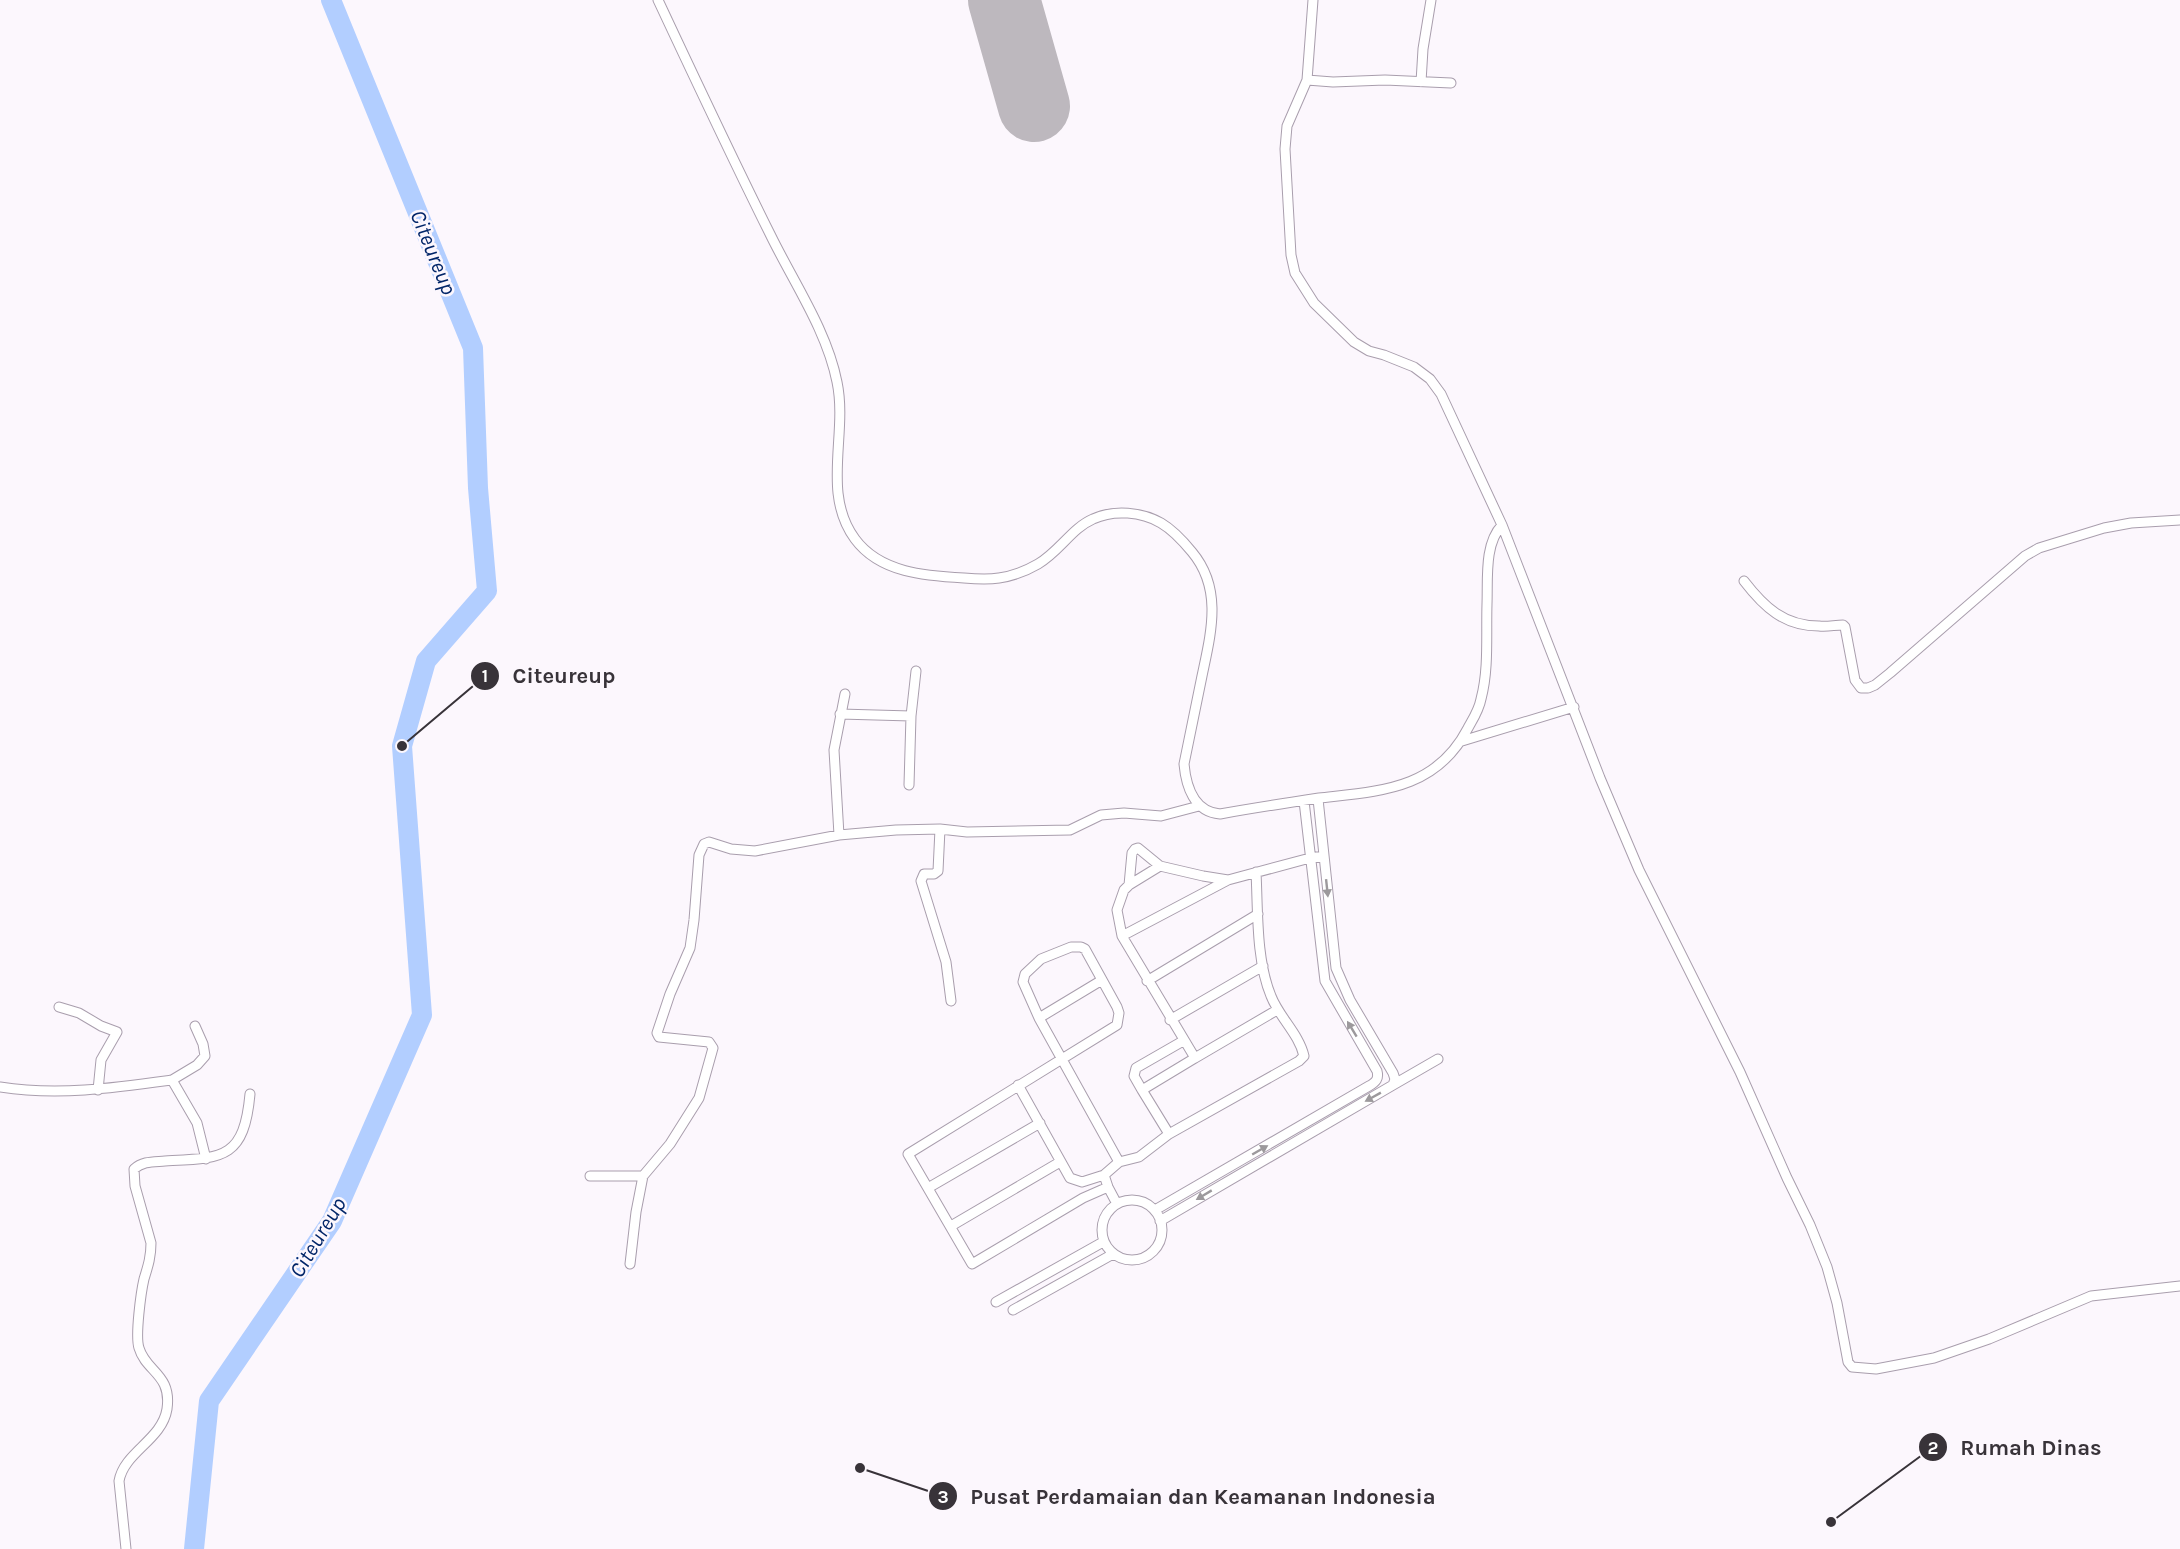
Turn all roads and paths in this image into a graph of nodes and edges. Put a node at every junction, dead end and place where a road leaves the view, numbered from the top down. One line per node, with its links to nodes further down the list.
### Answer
1 (658, 0): 19 (street)
2 (1313, 0): 4 (street)
3 (1431, 0): 5 (street)
4 (1307, 80): 5 (street); 8 (street)
5 (1421, 82): 6 (street)
6 (1451, 83)
7 (2180, 520): 9 (street)
8 (1502, 525): 12 (street); 15 (street)
9 (1744, 581)
10 (916, 671): 14 (street)
11 (845, 694): 13 (street)
12 (1574, 707): 15 (street); 67 (street)
13 (840, 714): 14 (street); 21 (street)
14 (911, 716): 16 (street)
15 (1462, 741): 17 (street)
16 (909, 785)
17 (1318, 799): 18 (street); 22 (street)
18 (1304, 801): 19 (street); 23 (street)
19 (1199, 806): 20 (street)
20 (940, 829): 21 (street); 33 (street)
21 (839, 835): 57 (street)
22 (1324, 856): 23 (street); 45 (street, one-way to 45)
23 (1310, 858): 25 (street); 61 (street, one-way to 23)
24 (1160, 866): 26 (street); 27 (street); 27 (street)
25 (1256, 872): 26 (street); 28 (street)
26 (1228, 880): 29 (street)
27 (1129, 885): 29 (street)
28 (1258, 914): 30 (street); 32 (street)
29 (1122, 936): 32 (street)
30 (1263, 966): 35 (street); 37 (street)
31 (1102, 980): 36 (street); 36 (street); 42 (street)
32 (1147, 981): 37 (street)
33 (951, 1001)
34 (59, 1007): 47 (street)
35 (1277, 1010): 40 (street); 51 (street)
36 (1039, 1018): 42 (street)
37 (1170, 1020): 39 (street)
38 (195, 1026): 43 (street)
39 (1183, 1041): 40 (street); 48 (street)
40 (1194, 1058): 48 (street)
41 (1438, 1059): 45 (street)
42 (1064, 1060): 44 (street); 54 (street)
43 (172, 1080): 47 (street); 52 (street)
44 (1018, 1085): 50 (street); 59 (street)
45 (1393, 1085): 62 (street, one-way to 62)
46 (0, 1087): 47 (street)
47 (98, 1090)
48 (1142, 1090): 51 (street)
49 (250, 1094): 52 (street)
50 (1040, 1123): 53 (street); 59 (street)
51 (1169, 1134): 54 (street)
52 (206, 1159): 70 (street)
53 (1060, 1162): 55 (street); 63 (street)
54 (1119, 1162): 55 (street)
55 (1104, 1175): 58 (street)
56 (590, 1176): 57 (street)
57 (643, 1176): 66 (street)
58 (1108, 1187): 60 (street); 63 (street)
59 (928, 1188): 63 (street)
60 (1118, 1204): 61 (street); 64 (street)
61 (1155, 1210): 62 (street)
62 (1161, 1221): 65 (street)
63 (951, 1226)
64 (1103, 1242): 65 (street); 68 (street)
65 (1113, 1254): 69 (street)
66 (630, 1264)
67 (2180, 1286)
68 (996, 1302)
69 (1013, 1310)
70 (126, 1549)

